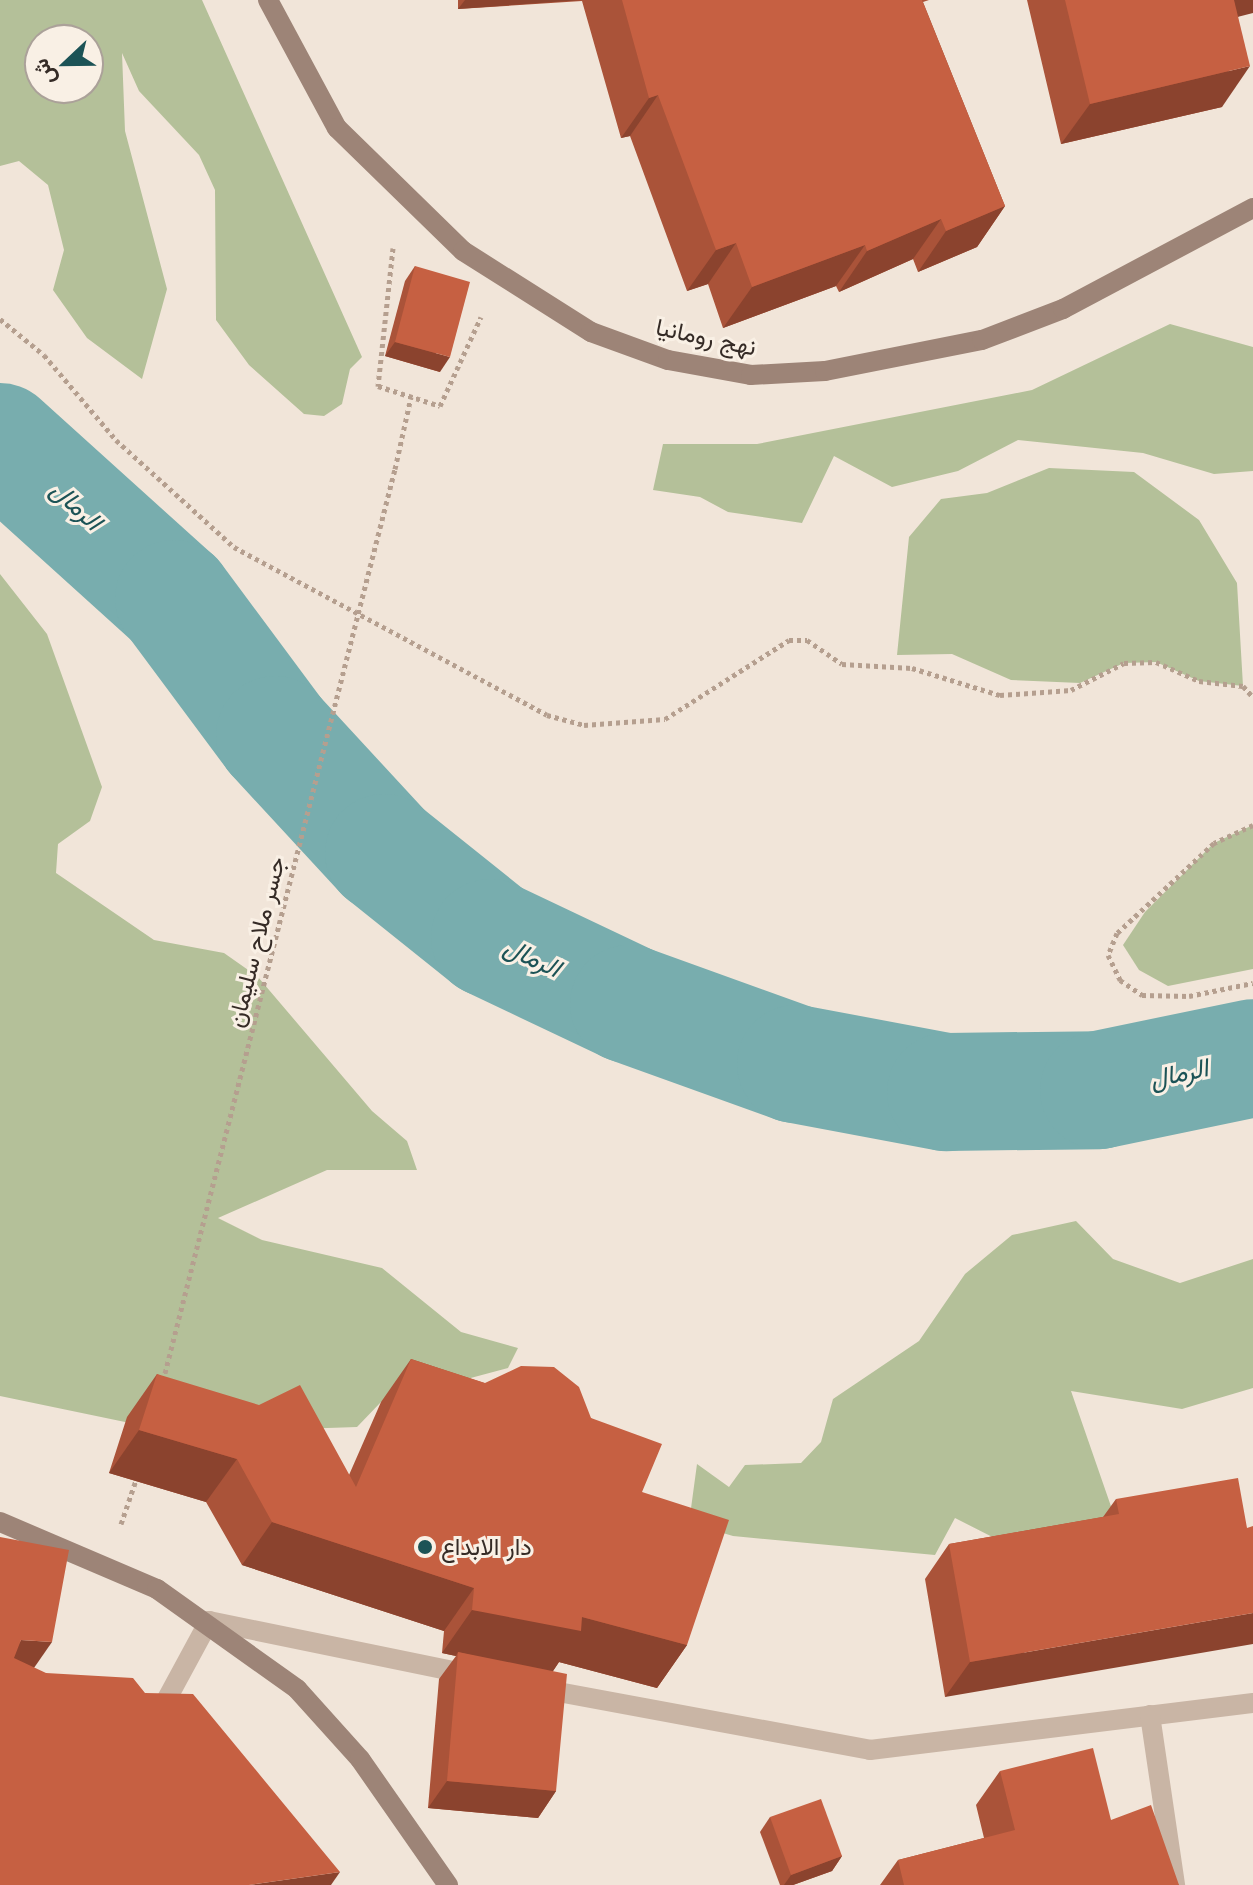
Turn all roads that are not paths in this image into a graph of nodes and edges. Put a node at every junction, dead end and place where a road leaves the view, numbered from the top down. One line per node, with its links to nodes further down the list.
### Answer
1 (268, 0): 2 (street, نهج رومانيا)
2 (1253, 208)
3 (0, 1522): 4 (street)
4 (209, 1621): 5 (street); 8 (street); 10 (street)
5 (490, 1679)
6 (520, 1684): 9 (street)
7 (1253, 1703): 9 (street)
8 (133, 1708)
9 (1150, 1715): 11 (street)
10 (442, 1883)
11 (1175, 1885)

